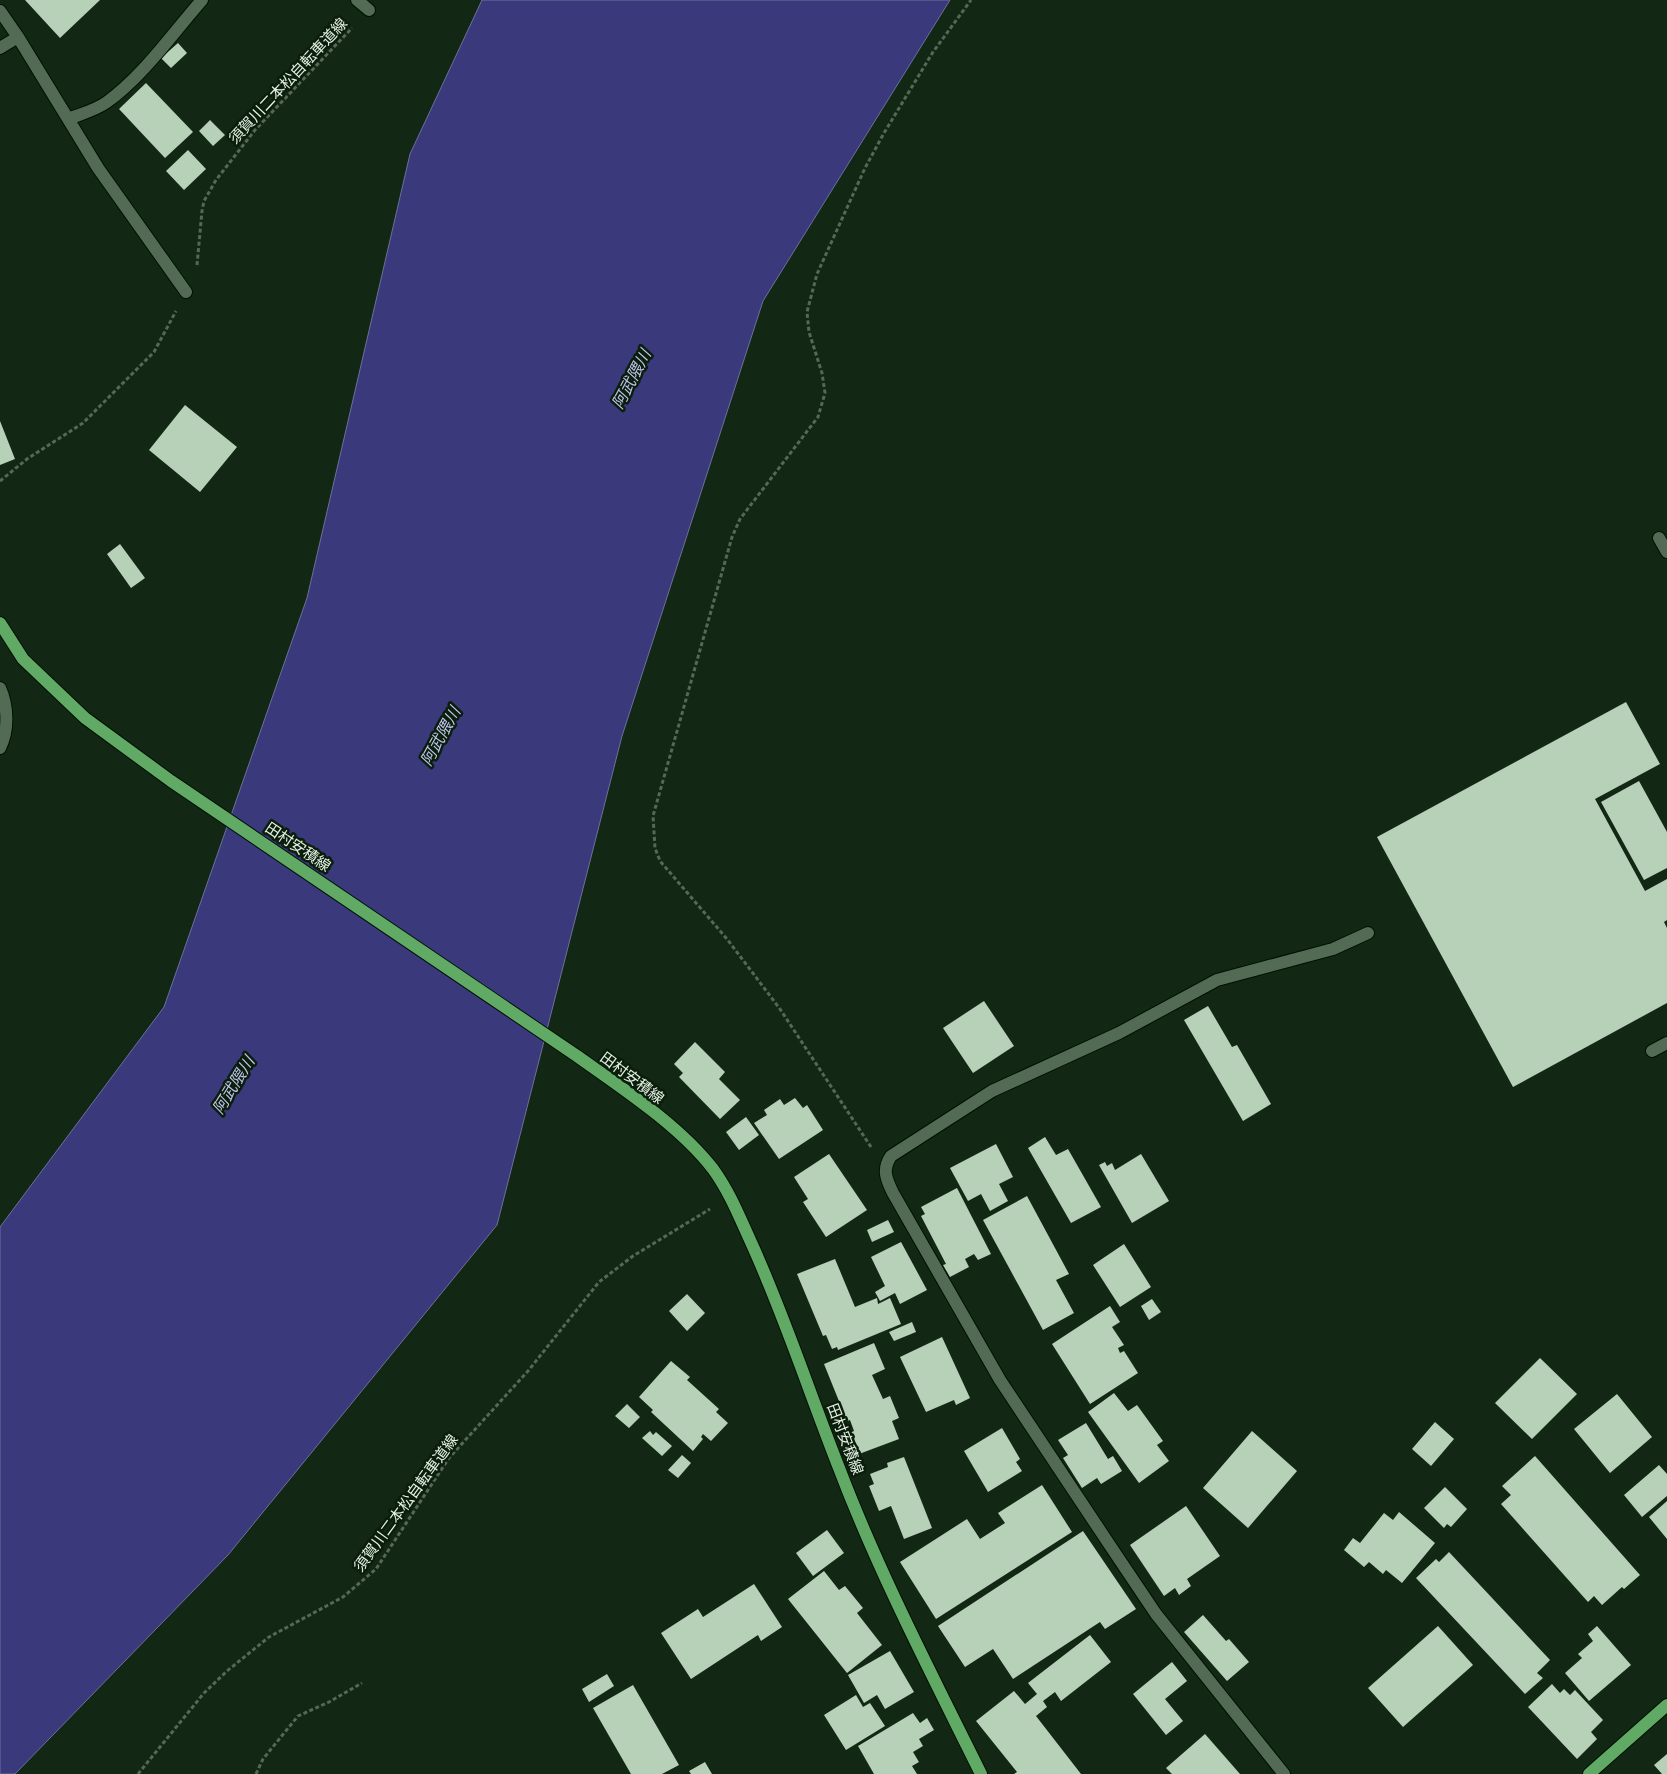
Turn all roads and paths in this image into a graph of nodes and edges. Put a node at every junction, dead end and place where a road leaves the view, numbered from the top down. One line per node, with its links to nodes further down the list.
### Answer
1 (202, 0): 8 (street)
2 (357, 0): 4 (street)
3 (971, 0): 19 (path)
4 (369, 10): 9 (path, 須賀川二本松自転車道線)
5 (0, 11): 6 (street)
6 (18, 37): 7 (street); 8 (street)
7 (0, 48)
8 (68, 119): 9 (street)
9 (186, 292): 10 (path, 須賀川二本松自転車道線)
10 (0, 481)
11 (1659, 538): 12 (street)
12 (1667, 552)
13 (0, 623): 20 (main road, 田村安積線)
14 (0, 688): 15 (street)
15 (0, 748)
16 (1368, 933): 19 (street)
17 (1667, 1043): 18 (street)
18 (1652, 1051)
19 (885, 1168): 26 (street)
20 (727, 1194): 23 (path, 須賀川二本松自転車道線); 25 (main road, 田村安積線)
21 (362, 1683): 24 (path)
22 (1667, 1705): 27 (main road)
23 (138, 1774)
24 (256, 1774)
25 (981, 1774)
26 (1284, 1774)
27 (1589, 1774)

